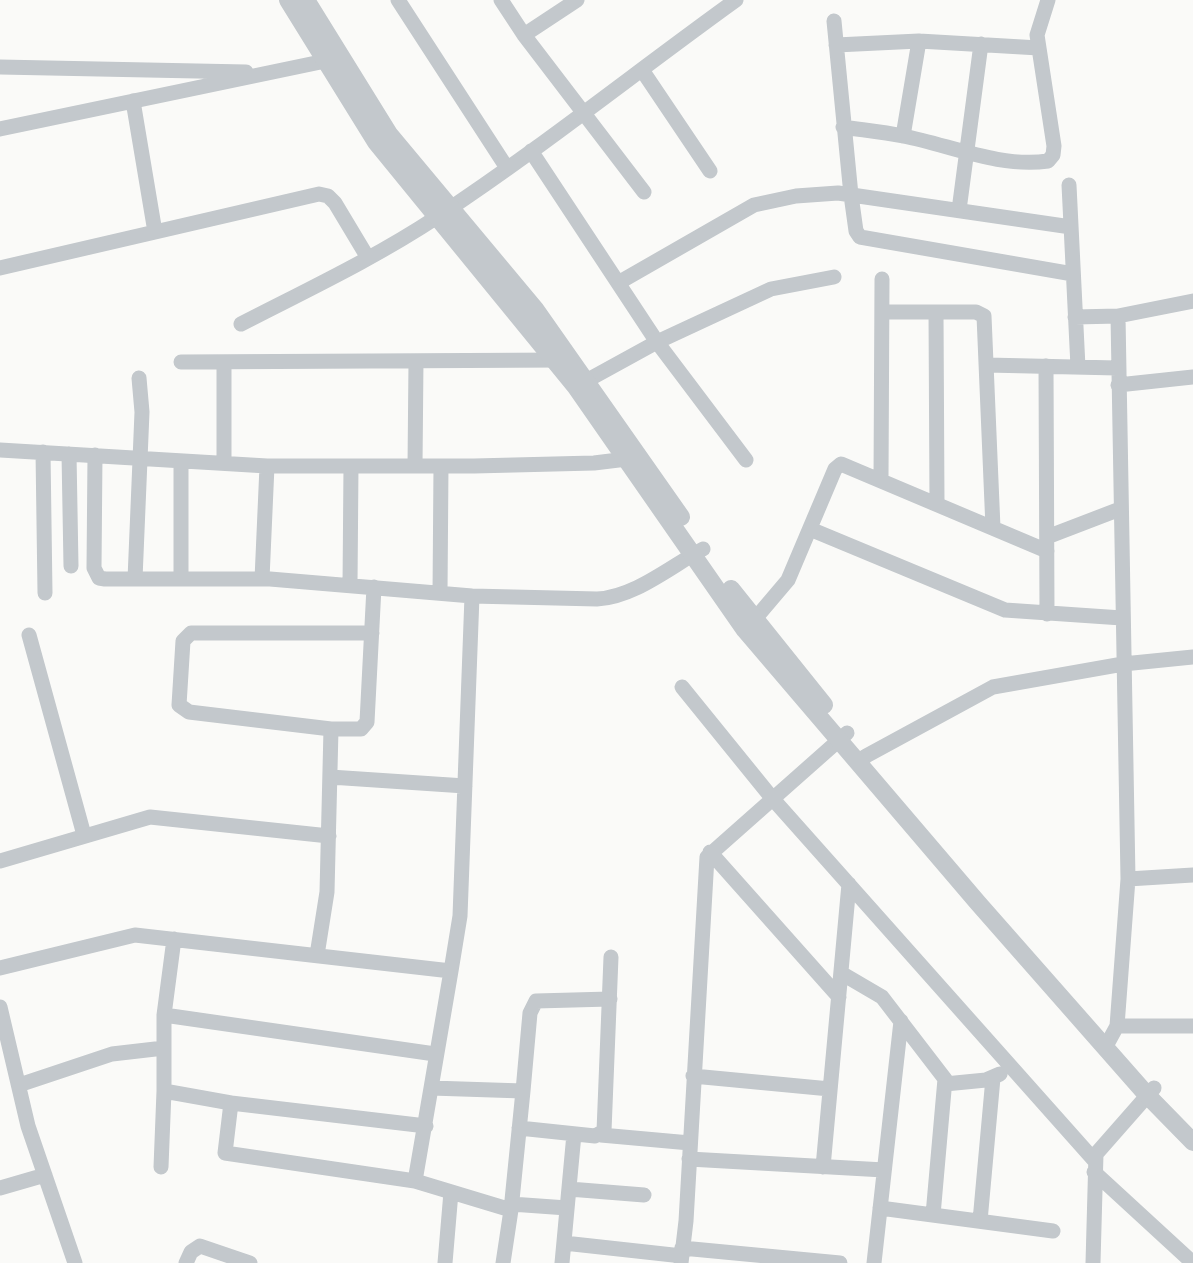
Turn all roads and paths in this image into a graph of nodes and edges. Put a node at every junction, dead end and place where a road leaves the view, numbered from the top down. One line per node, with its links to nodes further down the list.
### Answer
1 (288, 0): 15 (street)
2 (306, 0): 15 (street)
3 (398, 0): 26 (street)
4 (501, 0): 10 (street)
5 (577, 0): 10 (street)
6 (736, 0): 8 (street)
7 (1048, 0): 14 (street)
8 (719, 5): 17 (street)
9 (834, 21): 13 (street)
10 (524, 35): 20 (street)
11 (919, 41): 12 (street); 13 (street); 23 (street)
12 (981, 44): 14 (street); 25 (street)
13 (836, 45): 21 (street)
14 (1039, 48): 25 (street)
15 (334, 59): 18 (street); 32 (street)
16 (0, 68): 18 (street)
17 (642, 70): 20 (street); 27 (street)
18 (273, 72): 19 (street)
19 (134, 101): 22 (street); 34 (street)
20 (584, 114): 24 (street); 29 (street)
21 (843, 127): 23 (street); 30 (street)
22 (0, 129)
23 (903, 136): 25 (street)
24 (531, 151): 26 (street); 40 (street)
25 (967, 154): 31 (street)
26 (507, 168): 32 (street)
27 (710, 171)
28 (1069, 185): 33 (street)
29 (644, 192)
30 (850, 195): 31 (street); 37 (street); 40 (street)
31 (959, 210): 33 (street)
32 (443, 213): 35 (street); 48 (street)
33 (1071, 227): 37 (street)
34 (155, 232): 35 (street); 36 (street)
35 (368, 258): 46 (street)
36 (0, 268)
37 (1073, 274): 45 (street)
38 (834, 277): 47 (street)
39 (882, 279): 42 (street)
40 (618, 283): 47 (street)
41 (1193, 301): 44 (street)
42 (882, 312): 43 (street); 74 (street)
43 (936, 312): 52 (street); 75 (street)
44 (1118, 316): 45 (street); 55 (street)
45 (1075, 317): 54 (street)
46 (241, 324)
47 (657, 342): 58 (street); 68 (street)
48 (562, 360): 49 (street); 58 (street); 66 (street)
49 (416, 361): 51 (street); 72 (street)
50 (181, 362): 51 (street)
51 (224, 362): 69 (street)
52 (987, 365): 53 (street); 77 (street)
53 (1046, 366): 54 (street); 79 (street)
54 (1078, 367): 55 (street)
55 (1117, 368): 60 (street)
56 (1193, 377): 59 (street); 60 (street)
57 (140, 378): 65 (street)
58 (586, 381): 66 (street)
59 (1193, 384)
60 (1118, 385): 76 (street)
61 (0, 450): 62 (street)
62 (43, 452): 63 (street); 87 (street)
63 (69, 454): 64 (street); 81 (street)
64 (95, 455): 65 (street); 82 (street)
65 (140, 458): 67 (street); 82 (street)
66 (632, 458): 73 (street); 80 (street)
67 (181, 460): 69 (street); 83 (street)
68 (746, 460)
69 (224, 462): 70 (street)
70 (267, 466): 71 (street); 84 (street)
71 (351, 466): 72 (street); 85 (street)
72 (415, 466): 73 (street)
73 (441, 466): 88 (street)
74 (881, 480): 75 (street); 78 (street)
75 (937, 504): 77 (street)
76 (1120, 509): 79 (street); 91 (street)
77 (993, 528): 79 (street)
78 (810, 529): 90 (street); 92 (street)
79 (1047, 544): 90 (street)
80 (699, 552): 89 (street); 92 (street)
81 (70, 566)
82 (135, 579): 83 (street)
83 (181, 579): 84 (street)
84 (262, 579): 85 (street)
85 (350, 585): 86 (street)
86 (374, 587): 88 (street); 93 (street)
87 (45, 593)
88 (440, 593): 89 (street)
89 (472, 596): 102 (street)
90 (1047, 614): 91 (street)
91 (1122, 618): 96 (street)
92 (744, 619): 99 (street)
93 (372, 633): 98 (street); 98 (street)
94 (29, 635): 104 (street)
95 (1193, 657): 96 (street)
96 (1123, 664): 100 (street); 109 (street)
97 (682, 687): 103 (street)
98 (332, 729): 101 (street)
99 (842, 736): 100 (street); 103 (street)
100 (862, 759): 123 (street)
101 (330, 777): 102 (street); 105 (street)
102 (465, 786): 115 (street)
103 (772, 798): 106 (street); 110 (street)
104 (84, 835): 105 (street); 107 (street)
105 (328, 836): 112 (street)
106 (710, 852): 117 (street); 127 (street)
107 (0, 861)
108 (1193, 875): 109 (street)
109 (1128, 879): 123 (street)
110 (849, 884): 116 (street); 126 (street)
111 (174, 939): 112 (street); 114 (street); 120 (street)
112 (316, 956): 115 (street)
113 (611, 957): 118 (street)
114 (0, 968)
115 (451, 971): 125 (street)
116 (841, 973): 117 (street); 121 (street)
117 (838, 997): 132 (street)
118 (610, 999): 134 (street); 141 (street)
119 (0, 1007): 130 (street)
120 (164, 1015): 124 (street); 125 (street)
121 (901, 1021): 129 (street); 148 (street)
122 (1193, 1026): 123 (street)
123 (1111, 1038): 135 (street)
124 (164, 1048): 130 (street); 133 (street)
125 (435, 1054): 131 (street)
126 (1012, 1067): 128 (street); 145 (street)
127 (693, 1076): 132 (street); 143 (street)
128 (993, 1078): 129 (street); 159 (street)
129 (945, 1084): 158 (street)
130 (19, 1085): 149 (street)
131 (431, 1089): 134 (street); 137 (street)
132 (830, 1089): 147 (street)
133 (164, 1091): 136 (street); 146 (street)
134 (523, 1091): 139 (street)
135 (1151, 1092): 138 (street); 142 (street); 145 (street)
136 (231, 1103): 137 (street); 150 (street)
137 (426, 1126): 150 (street)
138 (1193, 1126)
139 (519, 1128): 140 (street); 155 (street)
140 (574, 1134): 141 (street); 153 (street)
141 (601, 1135): 143 (street)
142 (1193, 1142)
143 (690, 1143): 144 (street)
144 (689, 1160): 147 (street); 163 (street)
145 (1094, 1166): 173 (street); 174 (street)
146 (161, 1167)
147 (823, 1167): 148 (street)
148 (884, 1170): 157 (street)
149 (45, 1175): 151 (street); 165 (street)
150 (416, 1181): 152 (street)
151 (0, 1188)
152 (444, 1189): 155 (street); 168 (street)
153 (569, 1189): 154 (street); 156 (street)
154 (644, 1195)
155 (511, 1207): 156 (street); 169 (street)
156 (567, 1208): 161 (street)
157 (880, 1208): 158 (street); 172 (street)
158 (933, 1215): 159 (street)
159 (980, 1221): 160 (street)
160 (1053, 1231)
161 (564, 1243): 162 (street); 170 (street)
162 (619, 1256): 163 (street)
163 (682, 1256): 164 (street)
164 (741, 1258): 171 (street)
165 (75, 1263)
166 (186, 1263): 167 (street)
167 (250, 1263)
168 (445, 1263)
169 (502, 1263)
170 (562, 1263)
171 (840, 1263)
172 (874, 1263)
173 (1093, 1263)
174 (1193, 1263)

